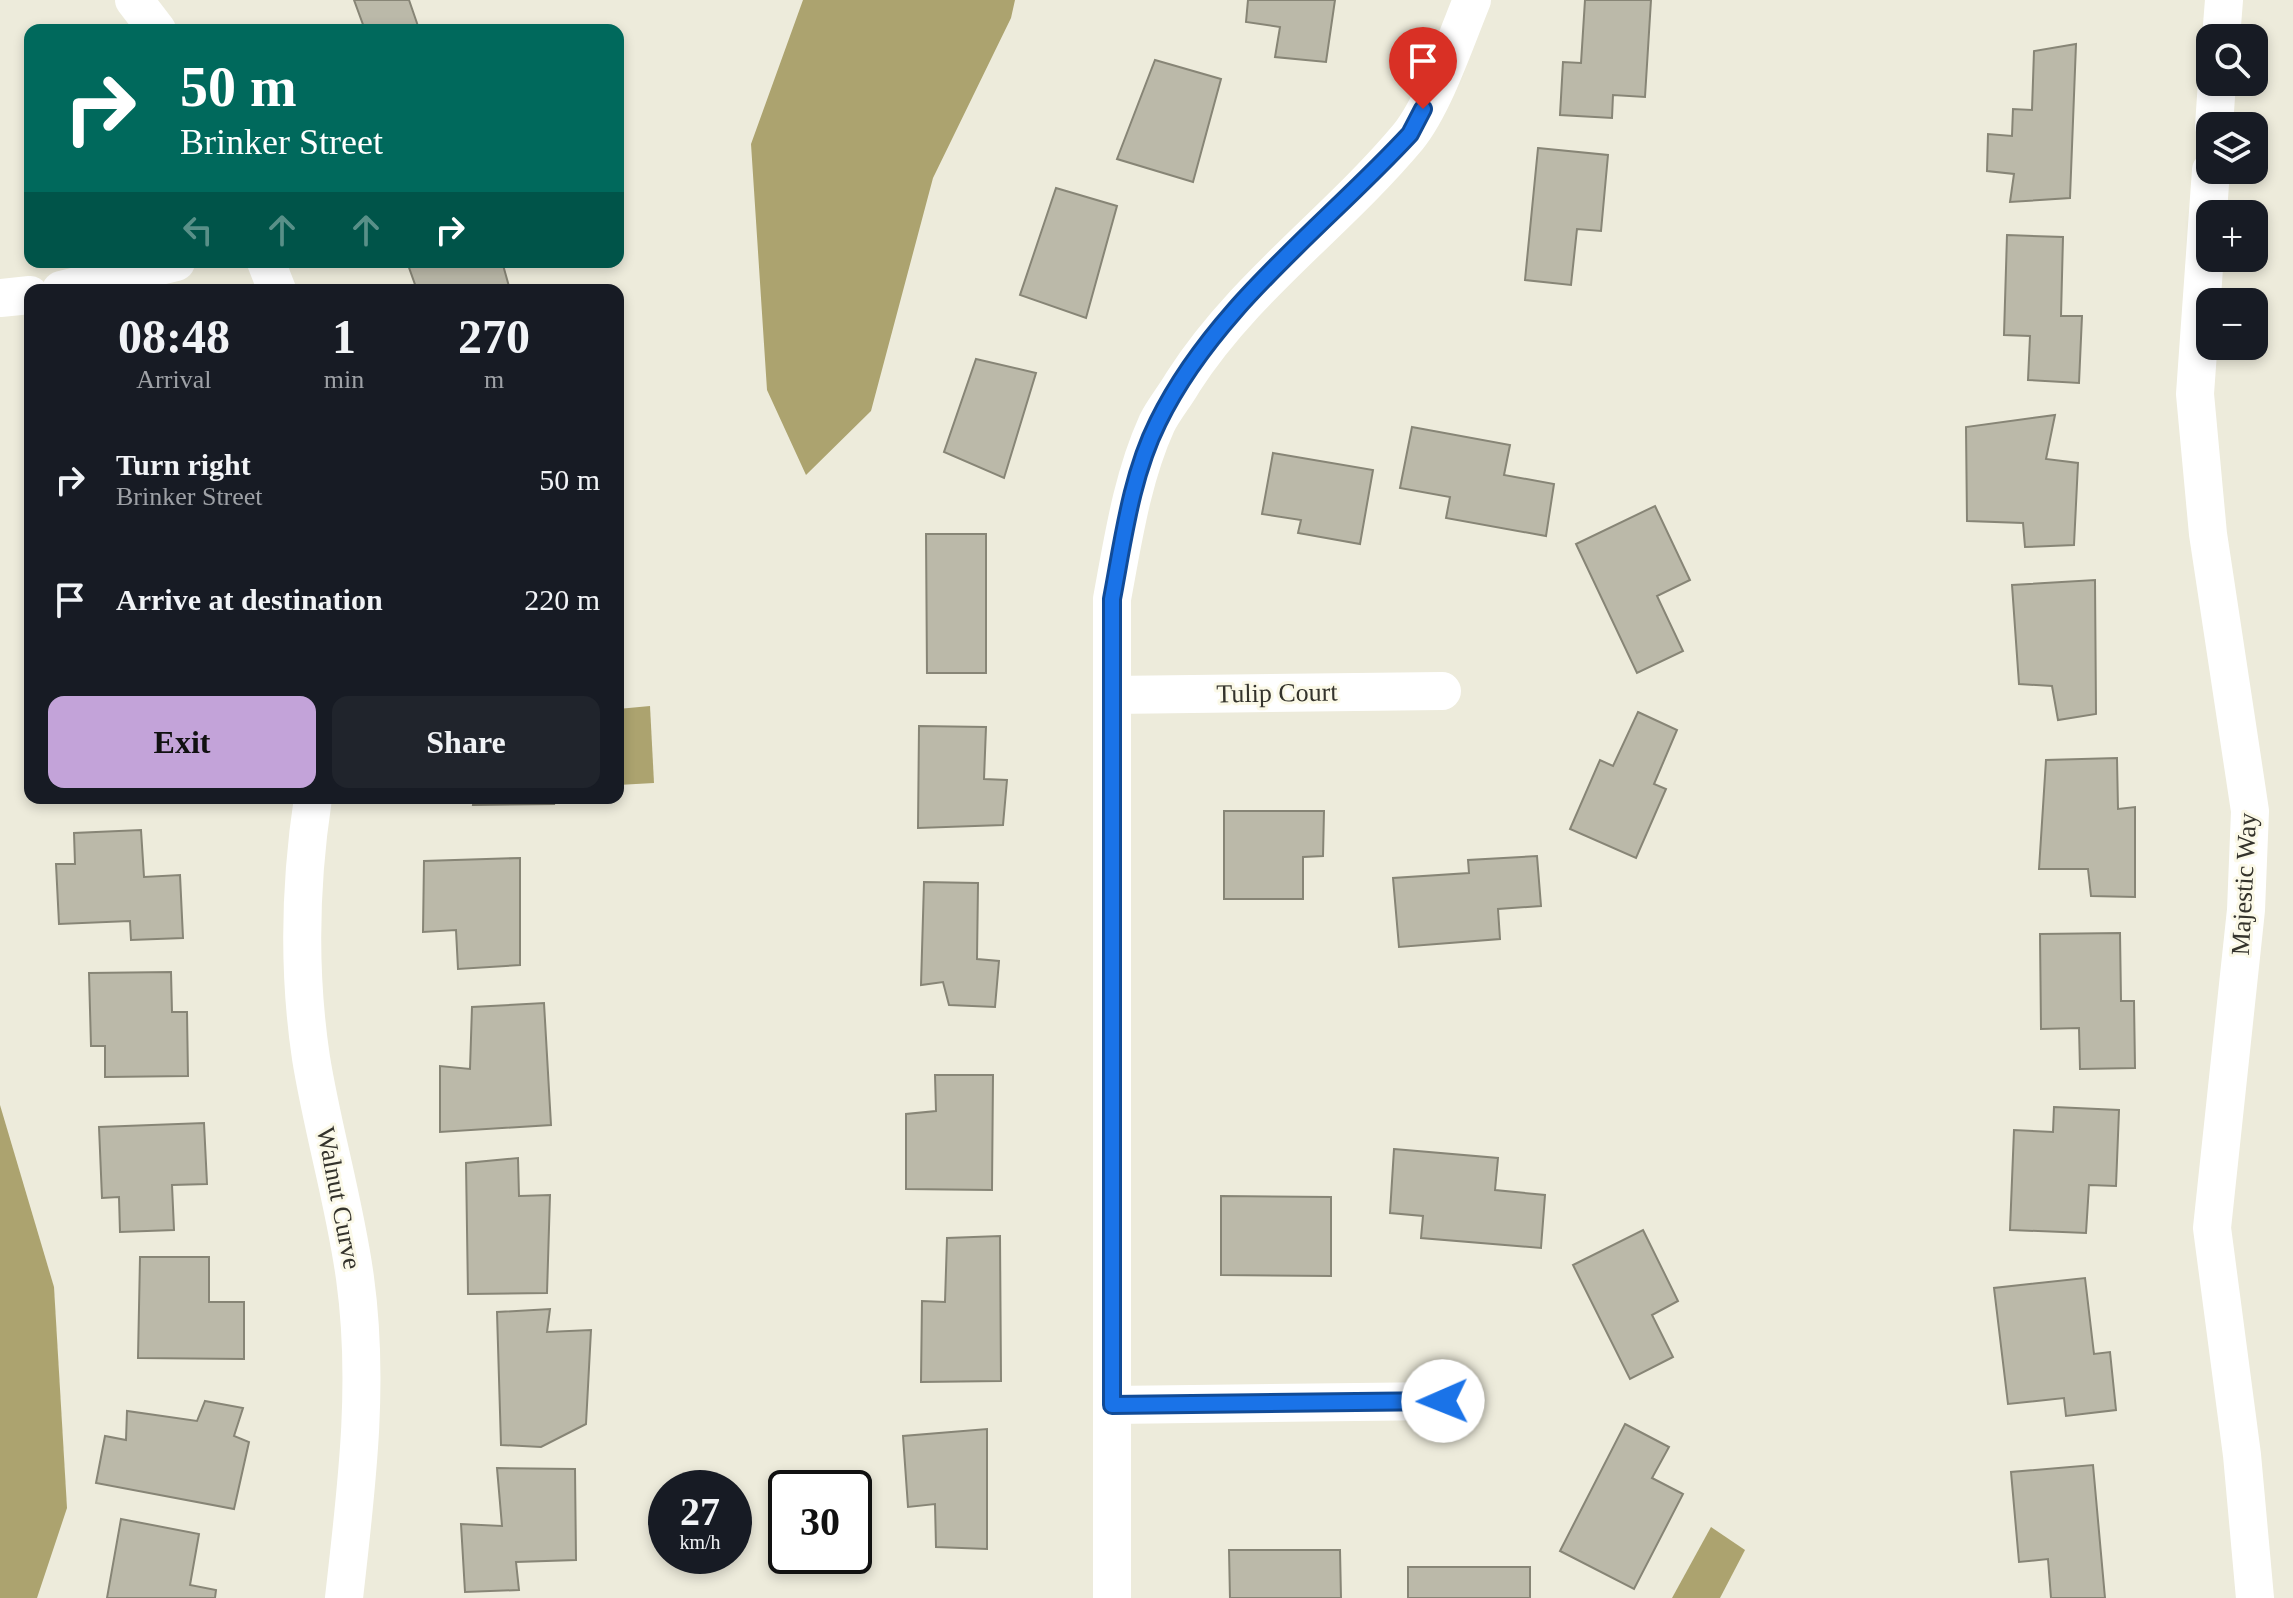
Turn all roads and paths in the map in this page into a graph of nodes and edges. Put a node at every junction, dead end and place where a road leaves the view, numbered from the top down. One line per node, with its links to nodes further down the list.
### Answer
1 (134, 0): 4 (street)
2 (1472, 0): 12 (street)
3 (2224, 0): 5 (street)
4 (152, 24)
5 (2222, 24)
6 (2210, 184): 18 (street, Majestic Way)
7 (151, 268): 8 (street)
8 (86, 284)
9 (24, 296): 10 (street)
10 (0, 298)
11 (1442, 691): 12 (street, Tulip Court)
12 (1112, 695): 15 (street)
13 (312, 804): 16 (street, Walnut Curve)
14 (1443, 1401): 15 (street)
15 (1112, 1405): 17 (street)
16 (344, 1598)
17 (1112, 1598)
18 (2255, 1598)

